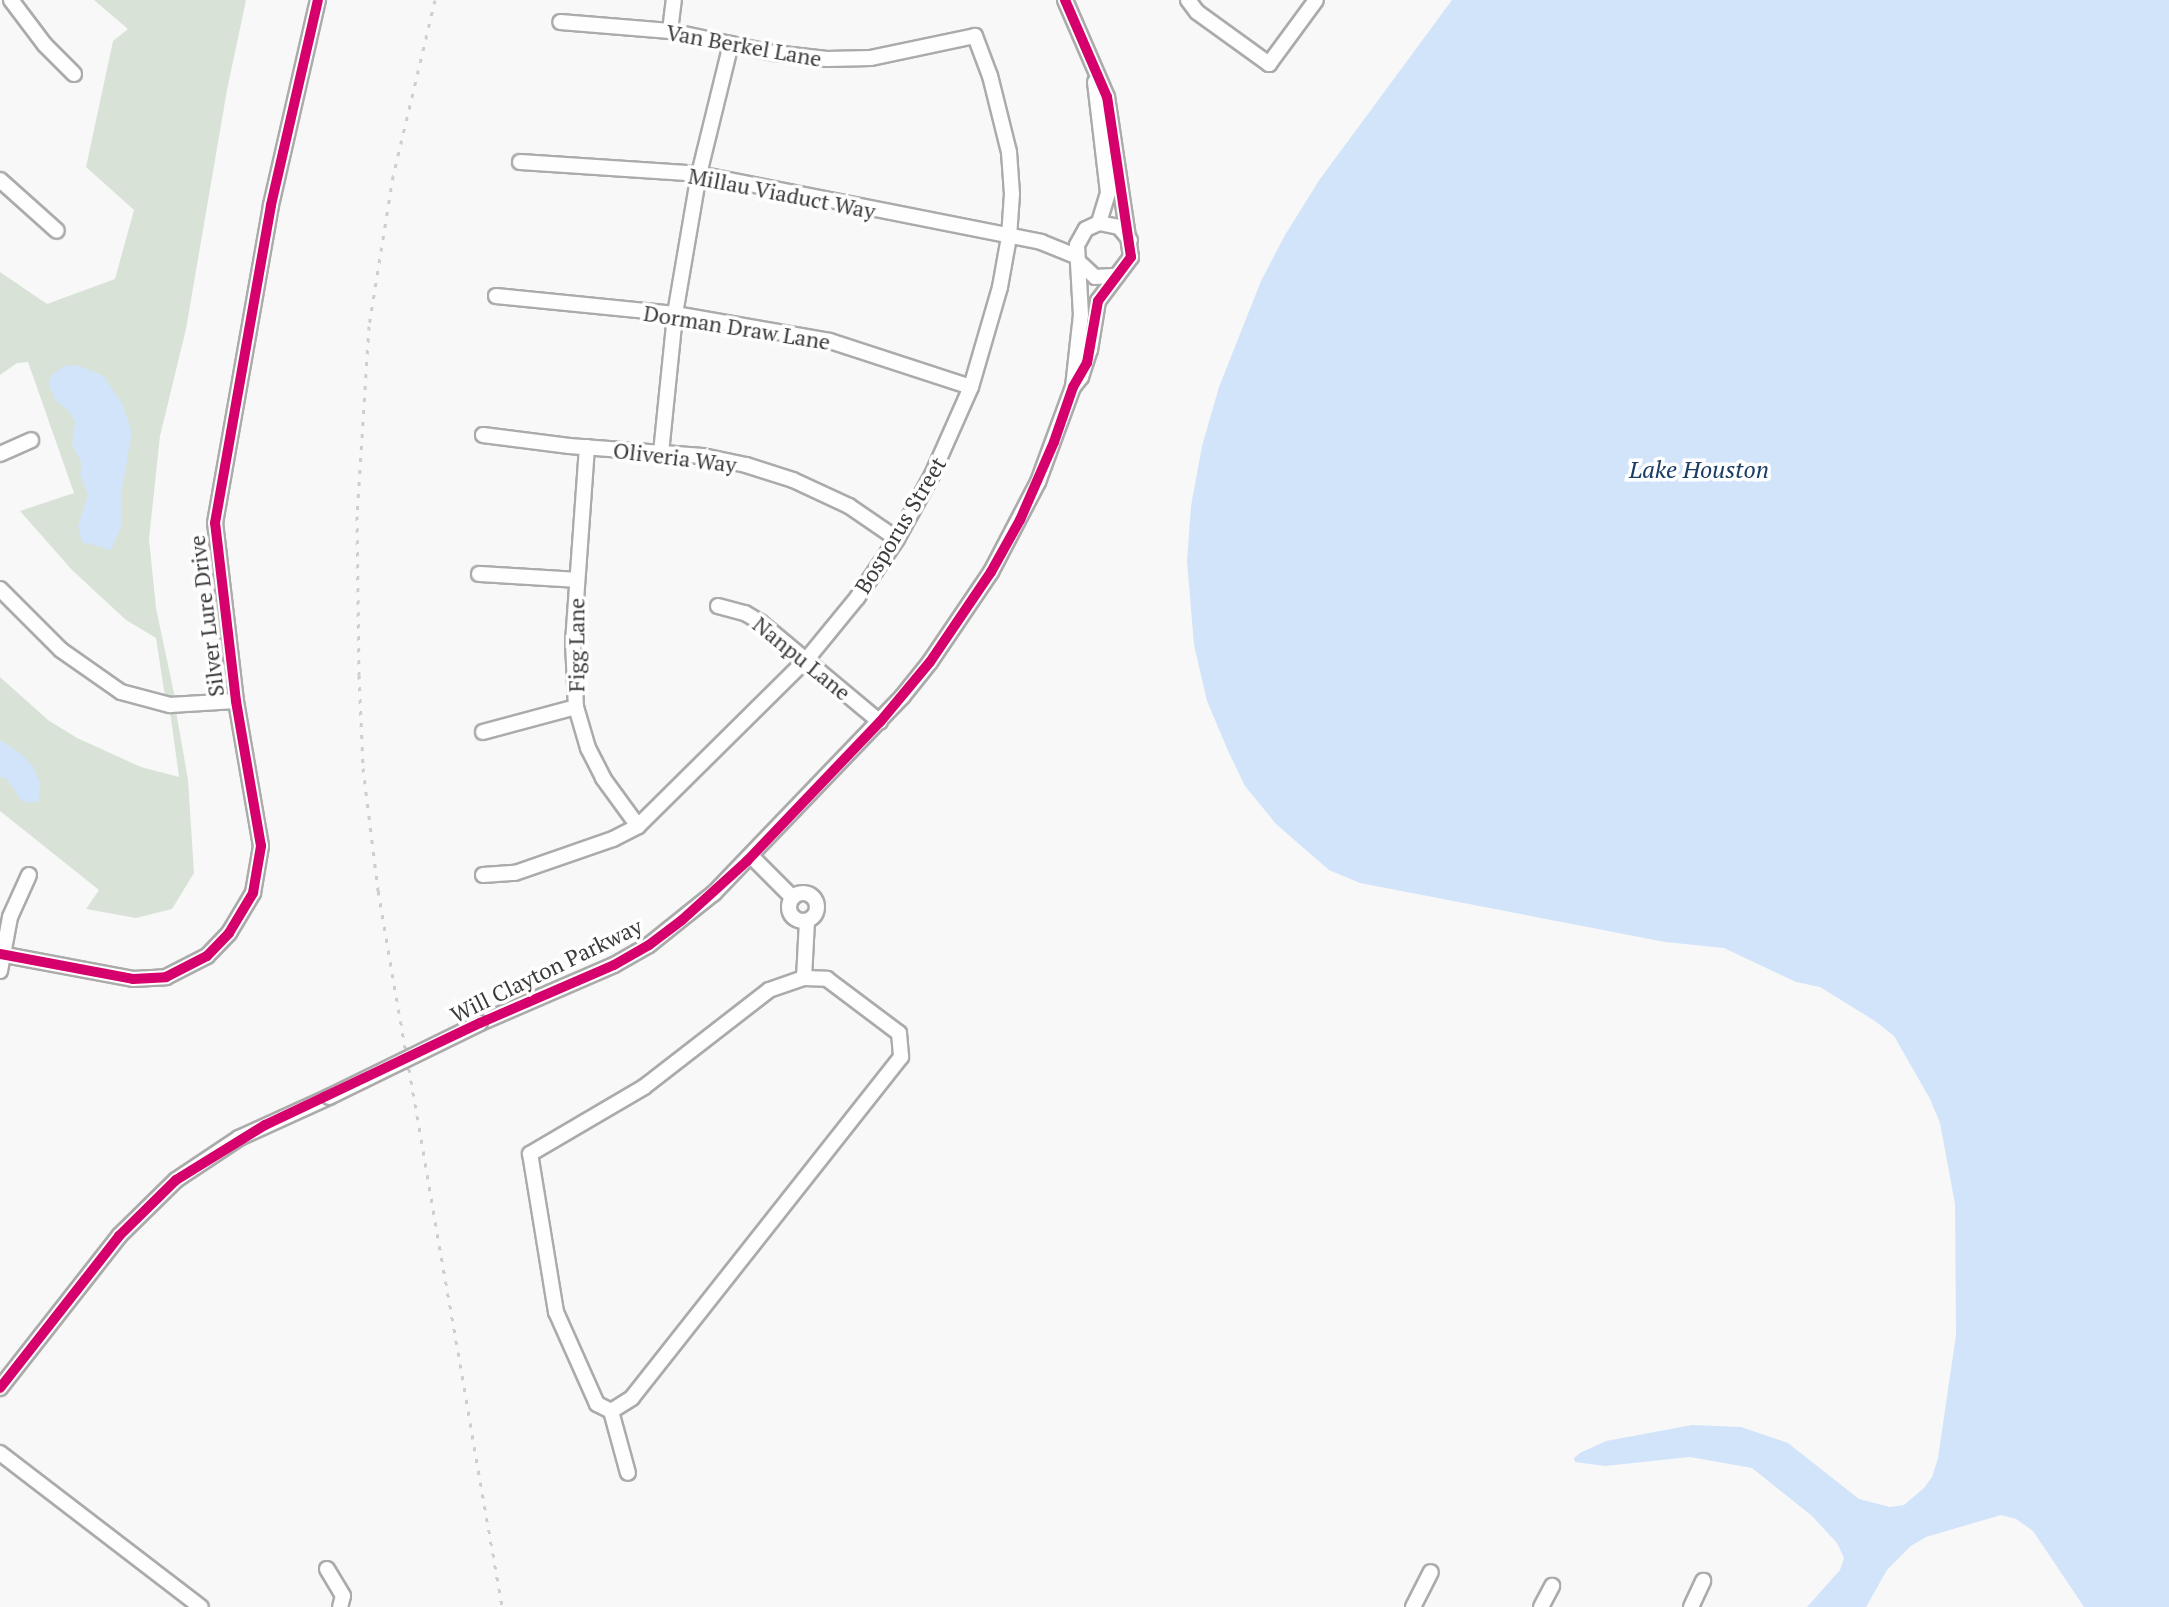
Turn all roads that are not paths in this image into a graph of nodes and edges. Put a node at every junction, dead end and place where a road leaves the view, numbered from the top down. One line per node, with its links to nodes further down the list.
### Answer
1 (11, 0): 12 (street)
2 (318, 0): 39 (street, Silver Lure Drive)
3 (674, 0): 8 (street)
4 (1065, 0): 11 (street)
5 (1188, 0): 6 (street)
6 (1316, 0)
7 (560, 22): 8 (street, Van Berkel Lane)
8 (670, 31): 10 (street, Van Berkel Lane)
9 (975, 36): 10 (street, Van Berkel Lane); 19 (street, Bosporus Street)
10 (731, 44): 14 (street)
11 (1094, 72): 16 (street); 20 (street)
12 (74, 74)
13 (520, 162): 14 (street, Millau Viaduct Way)
14 (699, 174): 19 (street, Millau Viaduct Way); 25 (street)
15 (0, 180): 17 (street)
16 (1099, 223): 18 (street); 20 (street)
17 (57, 231)
18 (1080, 236): 21 (street, Millau Viaduct Way); 22 (street)
19 (1009, 237): 21 (street, Millau Viaduct Way); 26 (street, Bosporus Street)
20 (1130, 240): 23 (street)
21 (1041, 242): 22 (street, Millau Viaduct Way)
22 (1077, 259): 23 (street); 27 (street, Will Clayton Parkway)
23 (1117, 276): 27 (street, Will Clayton Parkway)
24 (496, 296): 25 (street, Dorman Draw Lane)
25 (675, 314): 26 (street, Dorman Draw Lane); 31 (street)
26 (971, 387): 33 (street, Bosporus Street)
27 (1073, 387): 41 (street, Will Clayton Parkway)
28 (483, 435): 30 (street, Oliveria Way)
29 (31, 440): 32 (street)
30 (587, 447): 31 (street, Oliveria Way); 35 (street, Figg Lane)
31 (661, 453): 33 (street, Oliveria Way)
32 (0, 454)
33 (897, 539): 38 (street, Bosporus Street)
34 (479, 574): 35 (street)
35 (576, 580): 40 (street, Figg Lane)
36 (0, 589): 39 (street)
37 (718, 606): 38 (street, Nanpu Lane)
38 (807, 659): 41 (street, Nanpu Lane); 43 (street, Bosporus Street)
39 (236, 701): 49 (street, Silver Lure Drive)
40 (576, 707): 42 (street); 43 (street, Figg Lane)
41 (880, 722): 44 (street, Will Clayton Parkway)
42 (483, 732)
43 (638, 826): 46 (street, Bosporus Street)
44 (751, 856): 47 (street); 52 (street, Will Clayton Parkway, bridge)
45 (29, 875): 49 (street)
46 (483, 875)
47 (793, 898): 48 (street); 48 (street)
48 (807, 921): 51 (street)
49 (2, 954): 50 (street)
50 (0, 971)
51 (804, 978): 53 (street); 53 (street)
52 (0, 1388)
53 (611, 1411): 55 (street)
54 (0, 1453): 60 (street)
55 (628, 1473)
56 (327, 1569): 61 (street)
57 (1431, 1572): 62 (street)
58 (1703, 1581): 64 (street)
59 (1552, 1586): 63 (street)
60 (201, 1607)
61 (340, 1607)
62 (1413, 1607)
63 (1541, 1607)
64 (1691, 1607)

